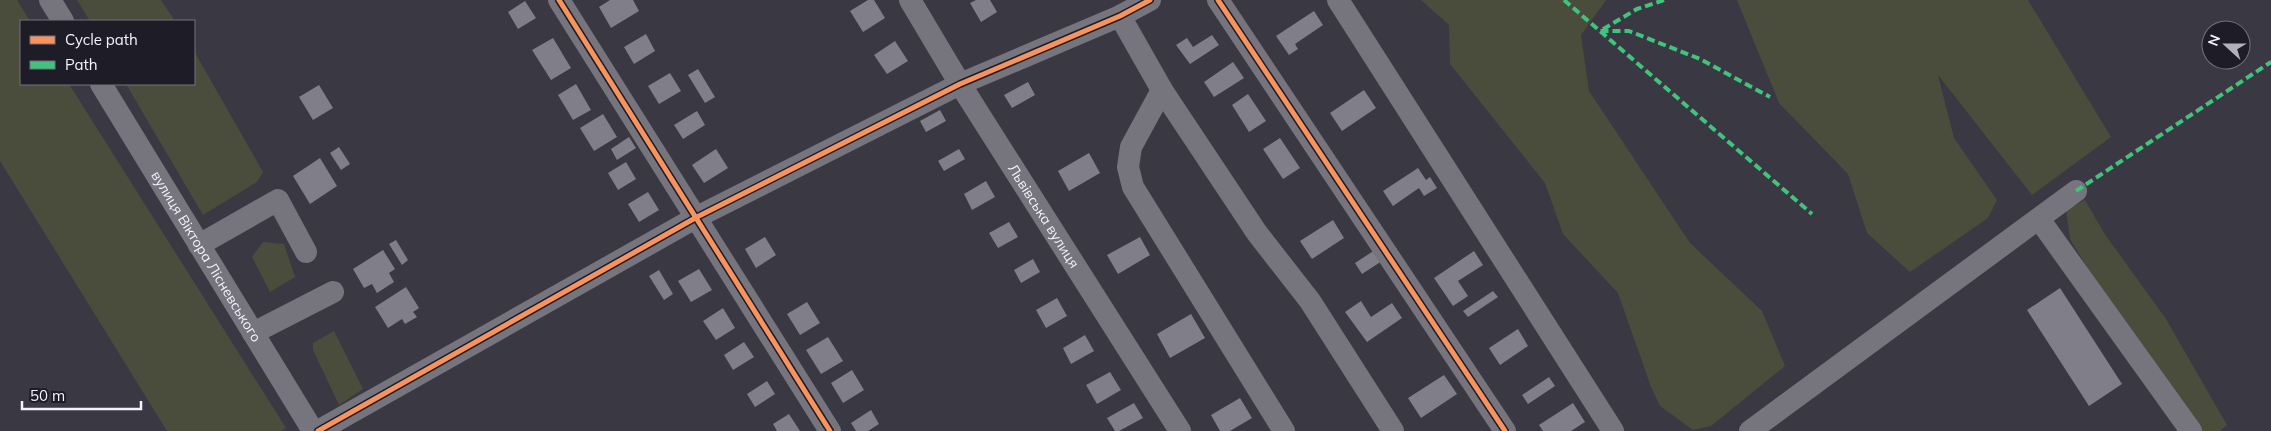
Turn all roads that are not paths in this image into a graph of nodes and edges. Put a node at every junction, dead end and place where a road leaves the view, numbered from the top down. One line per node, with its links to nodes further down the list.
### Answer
1 (50, 0): 8 (street)
2 (559, 0): 13 (street)
3 (910, 0): 9 (street, Львівська вулиця)
4 (1150, 0): 7 (street)
5 (1218, 0): 26 (street)
6 (1338, 0): 27 (street)
7 (1120, 16): 9 (street); 11 (street)
8 (61, 20)
9 (960, 84): 13 (street); 23 (street, Львівська вулиця)
10 (102, 85): 15 (street, вулиця Віктора Лісневського)
11 (1162, 90): 24 (street); 25 (street)
12 (2076, 191): 14 (street)
13 (696, 217): 21 (street); 22 (street)
14 (2039, 219): 19 (street); 28 (street)
15 (199, 245): 16 (street); 18 (street, вулиця Віктора Лісневського)
16 (306, 252)
17 (333, 292): 18 (street)
18 (253, 333): 20 (street, вулиця Віктора Лісневського)
19 (1757, 429)
20 (313, 431)
21 (318, 431)
22 (830, 431)
23 (1180, 431)
24 (1284, 431)
25 (1393, 431)
26 (1505, 431)
27 (1613, 431)
28 (2191, 431)

